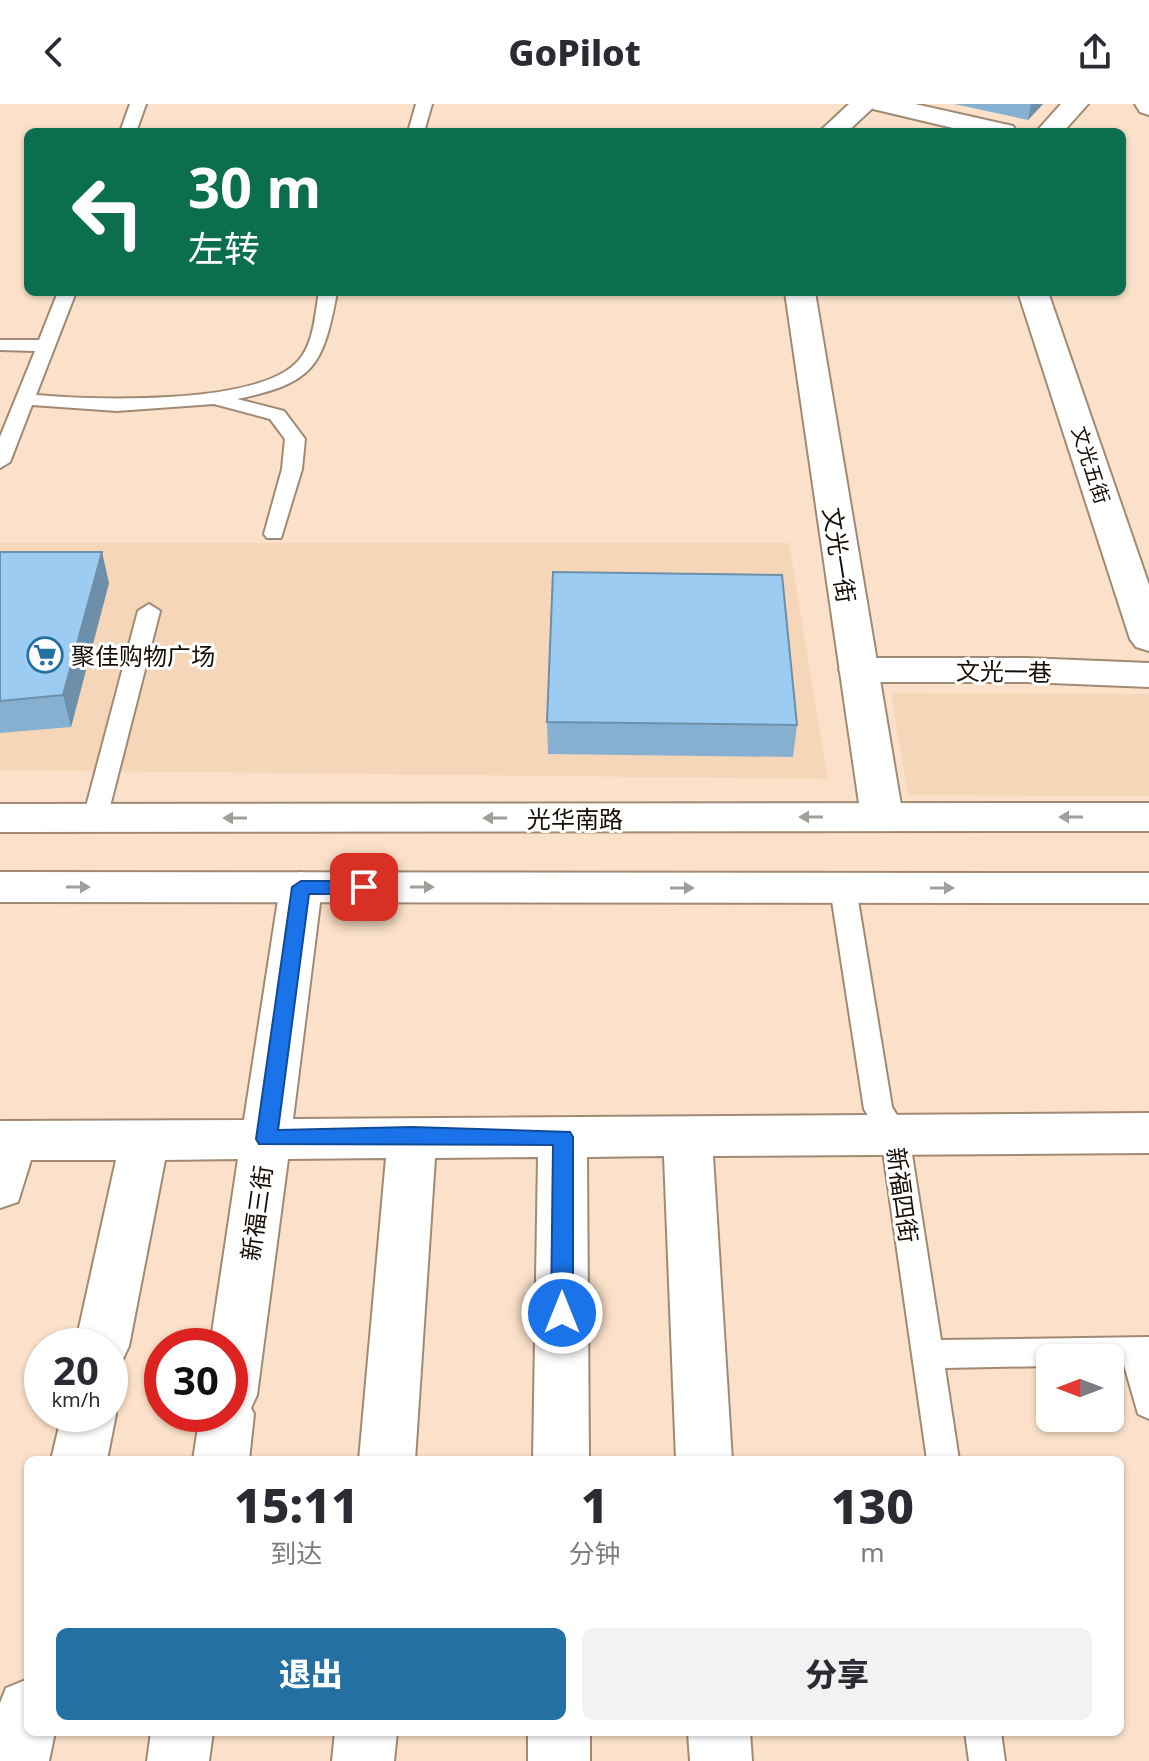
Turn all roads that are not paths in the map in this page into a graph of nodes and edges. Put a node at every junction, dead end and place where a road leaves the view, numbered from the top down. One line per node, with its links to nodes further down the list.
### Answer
1 (138, 104): 6 (lane)
2 (424, 104): 7 (lane)
3 (864, 104): 8 (street)
4 (882, 104): 9 (street)
5 (1075, 104): 10 (street)
6 (129, 128)
7 (417, 128)
8 (837, 128)
9 (987, 128)
10 (1053, 128)
11 (65, 296): 16 (lane)
12 (327, 296): 17 (lane)
13 (801, 296): 23 (street, 文光一街)
14 (1034, 296): 22 (street, 文光五街)
15 (0, 345): 16 (lane)
16 (45, 346): 18 (lane)
17 (208, 397): 18 (lane); 20 (lane)
18 (24, 399): 19 (lane)
19 (0, 462)
20 (274, 534)
21 (149, 611): 28 (lane)
22 (1149, 639)
23 (858, 670): 24 (street, 文光一巷); 25 (street, 文光一街)
24 (1149, 675)
25 (882, 817): 26 (street, 光华南路, one-way to 25); 28 (street, 光华南路, one-way to 28)
26 (1149, 817)
27 (0, 818): 28 (street, 光华南路)
28 (95, 818)
29 (0, 887): 30 (street, one-way to 30)
30 (301, 887): 31 (street, one-way to 31); 38 (street, 新福三街)
31 (843, 888): 32 (street, one-way to 32); 34 (lane, 新福四街)
32 (1149, 888)
33 (1149, 1133): 34 (street)
34 (895, 1135): 36 (street); 45 (lane, 新福四街)
35 (412, 1136): 37 (street); 38 (street); 51 (street)
36 (687, 1136): 37 (street); 53 (street)
37 (563, 1137): 52 (street)
38 (266, 1139): 39 (street); 43 (street, 新福三街)
39 (145, 1140): 40 (street); 42 (street)
40 (6, 1141): 41 (street)
41 (0, 1187)
42 (106, 1328)
43 (239, 1328)
44 (1143, 1351): 45 (lane); 46 (lane)
45 (927, 1354): 54 (lane, 新福四街)
46 (1149, 1404)
47 (85, 1432): 49 (street)
48 (225, 1432): 50 (street)
49 (80, 1456)
50 (222, 1456)
51 (387, 1456)
52 (561, 1456)
53 (704, 1456)
54 (942, 1456)
55 (24, 1730): 61 (street)
56 (181, 1736): 62 (street)
57 (366, 1736): 63 (street)
58 (559, 1736): 64 (street)
59 (719, 1736): 65 (street)
60 (984, 1736): 66 (lane)
61 (18, 1761)
62 (178, 1761)
63 (363, 1761)
64 (559, 1761)
65 (721, 1761)
66 (987, 1761)

